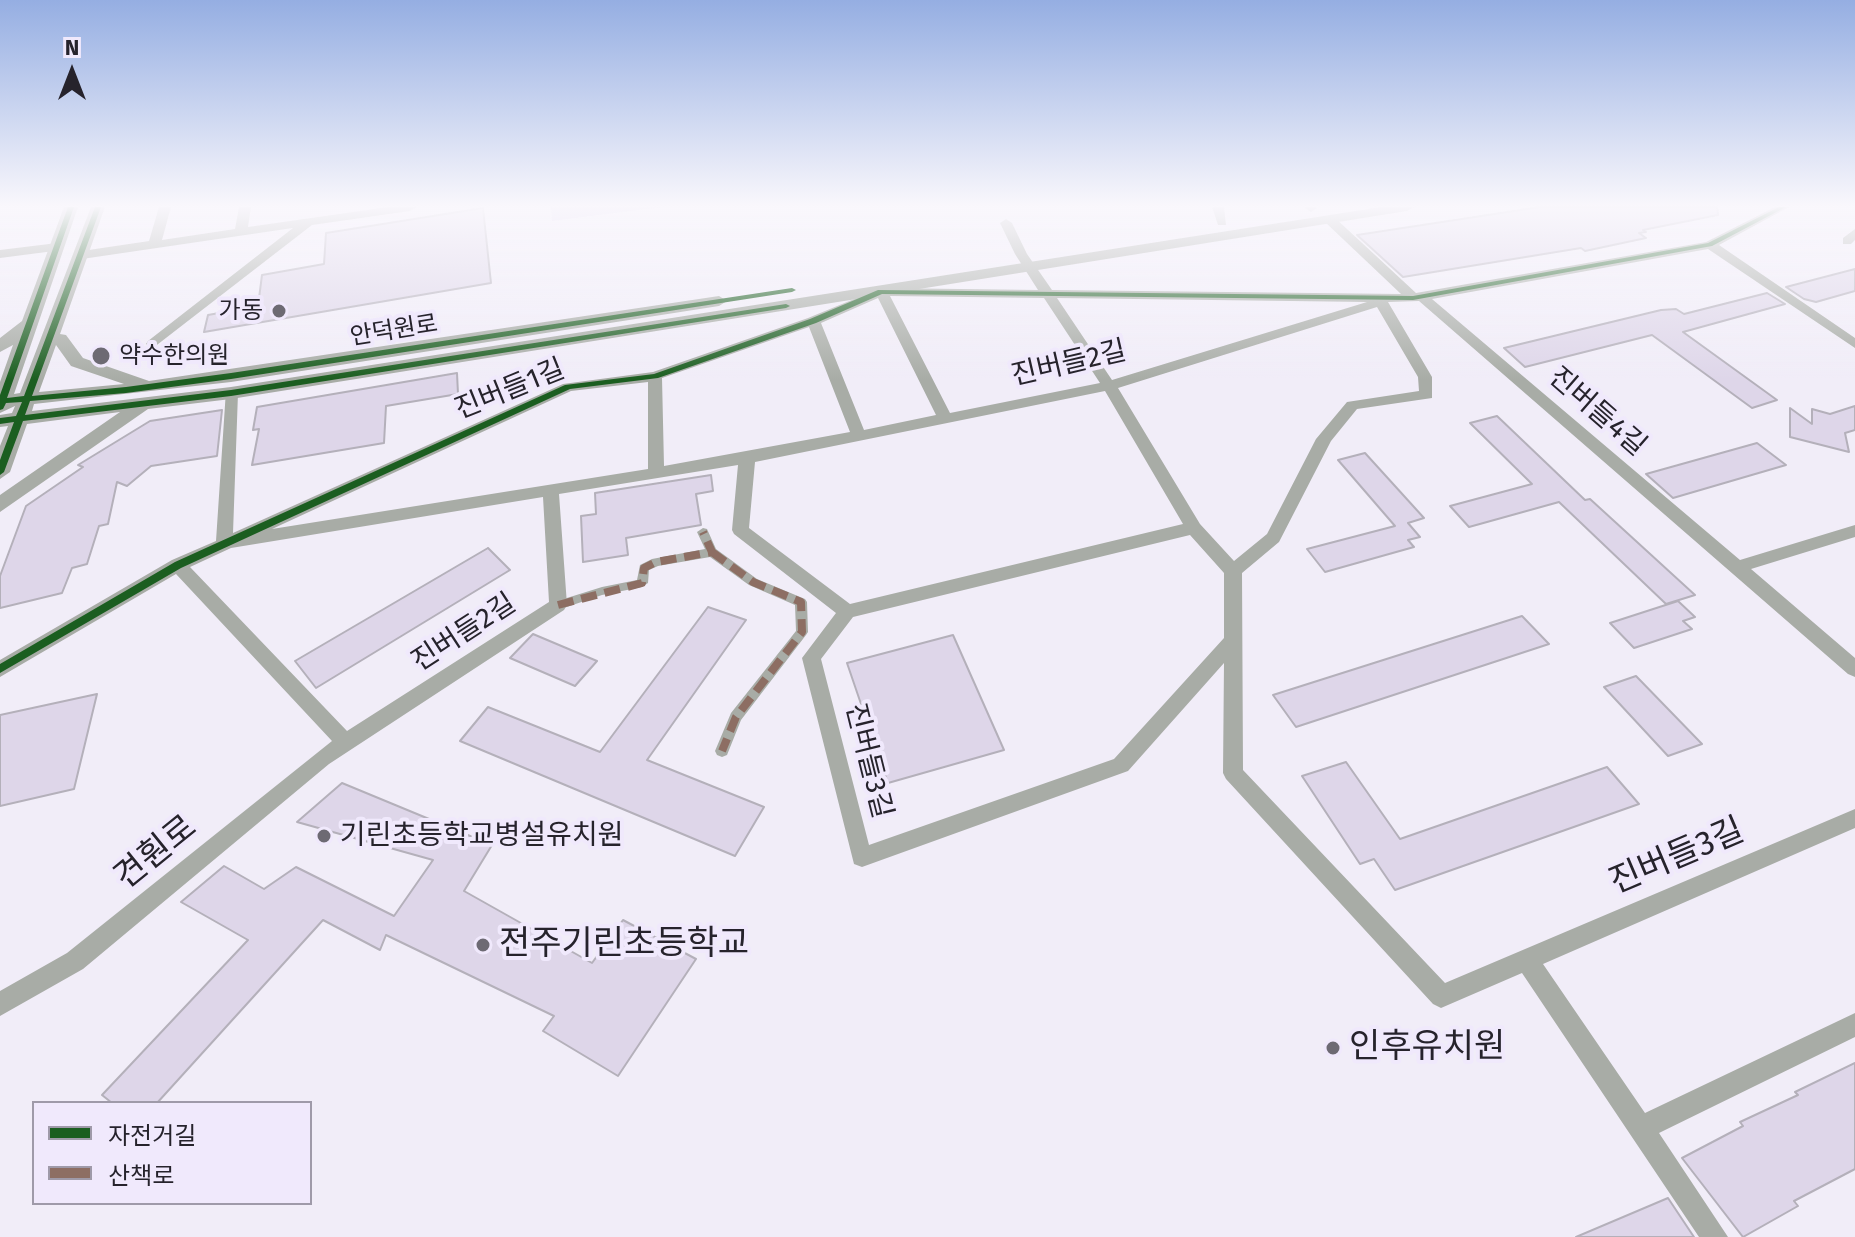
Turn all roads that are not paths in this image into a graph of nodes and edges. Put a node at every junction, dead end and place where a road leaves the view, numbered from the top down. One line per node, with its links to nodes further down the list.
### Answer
1 (51, 265): 14 (street)
2 (78, 265): 15 (street)
3 (254, 265): 16 (street)
4 (1002, 265): 22 (street, 안덕원로)
5 (1009, 265): 10 (street, 안덕원로)
6 (1029, 265): 11 (street)
7 (1371, 265): 12 (street)
8 (1596, 265): 12 (street, 진버들1길)
9 (1739, 265): 17 (street)
10 (881, 292): 11 (street, 진버들1길); 13 (street, 진버들1길); 21 (street, 안덕원로); 26 (street)
11 (1050, 295): 12 (street, 진버들1길); 20 (street)
12 (1403, 298): 20 (street, 진버들2길); 40 (street, 진버들4길); 41 (street)
13 (813, 321): 19 (street, 진버들1길); 28 (street)
14 (31, 322): 18 (street); 24 (street)
15 (49, 340): 22 (street); 23 (street)
16 (153, 344)
17 (1855, 344)
18 (0, 347)
19 (655, 376): 31 (street); 37 (street, 진버들1길)
20 (1109, 386): 26 (street, 진버들2길); 34 (street)
21 (231, 393): 22 (street, 안덕원로); 37 (street)
22 (145, 396): 23 (street, 안덕원로); 25 (street, 안덕원로); 33 (street)
23 (28, 398): 24 (street, 안덕원로); 25 (street)
24 (1, 403)
25 (20, 419): 27 (street, 안덕원로); 30 (street)
26 (946, 420): 28 (street, 진버들2길)
27 (0, 421)
28 (858, 434): 29 (street, 진버들2길)
29 (747, 458): 31 (street, 진버들2길); 43 (street)
30 (0, 472)
31 (656, 474): 32 (street, 진버들2길)
32 (551, 493): 37 (street, 진버들2길); 42 (street, 진버들2길)
33 (0, 505)
34 (1194, 528): 41 (street); 43 (street)
35 (1855, 531): 40 (street)
36 (703, 532): 38 (street)
37 (224, 543): 39 (street, 진버들1길)
38 (712, 552): 42 (street); 48 (street)
39 (178, 565): 45 (street, 진버들1길); 47 (street)
40 (1738, 567): 46 (street, 진버들4길)
41 (1233, 571): 44 (street, 진버들3길)
42 (558, 605): 47 (street, 진버들2길)
43 (847, 612): 44 (street, 진버들3길)
44 (1231, 642): 50 (street, 진버들3길)
45 (0, 669)
46 (1855, 669)
47 (345, 742): 51 (street, 견훤로)
48 (722, 751)
49 (1855, 818): 50 (street, 진버들3길)
50 (1526, 959): 53 (street)
51 (0, 1004)
52 (1855, 1025): 53 (street)
53 (1641, 1128): 54 (street)
54 (1715, 1237)

